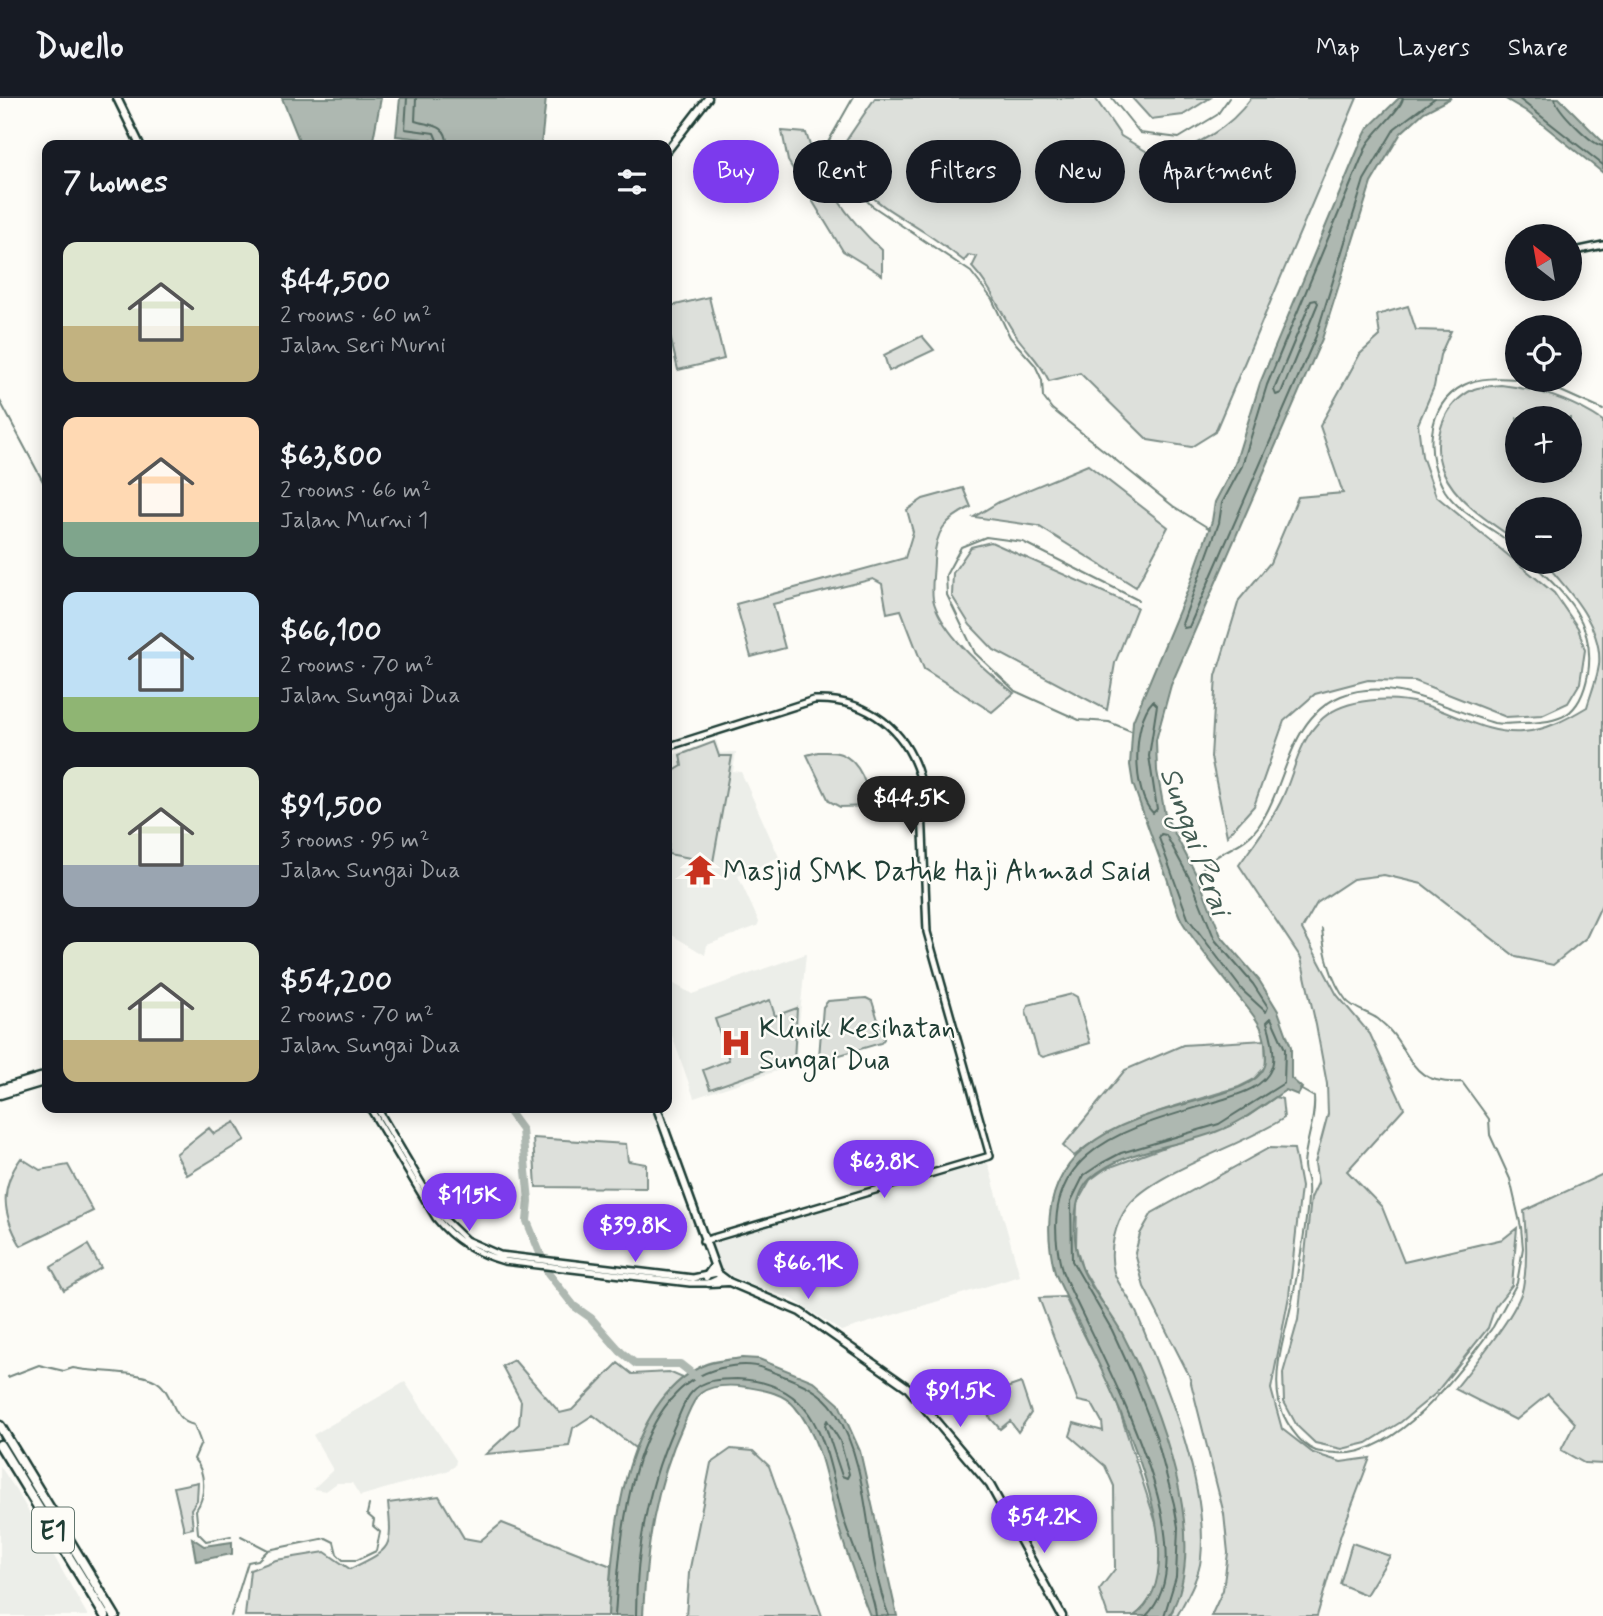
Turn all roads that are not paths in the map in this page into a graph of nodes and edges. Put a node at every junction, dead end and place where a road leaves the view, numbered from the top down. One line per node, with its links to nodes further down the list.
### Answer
1 (117, 98): 3 (main road)
2 (708, 98): 4 (main road)
3 (138, 140)
4 (672, 145)
5 (1603, 245): 6 (street)
6 (1582, 250)
7 (672, 745): 13 (street)
8 (42, 1079): 9 (main road)
9 (0, 1092)
10 (373, 1113): 14 (street)
11 (380, 1113): 14 (street)
12 (659, 1113): 13 (main road)
13 (703, 1241): 15 (main road)
14 (525, 1261): 16 (street)
15 (717, 1272): 16 (main road); 16 (street); 17 (main road)
16 (708, 1280): 17 (main road)
17 (729, 1282): 22 (main road)
18 (0, 1426): 21 (highway, E1)
19 (0, 1445): 20 (highway, E1)
20 (105, 1616)
21 (115, 1616)
22 (1062, 1616)

